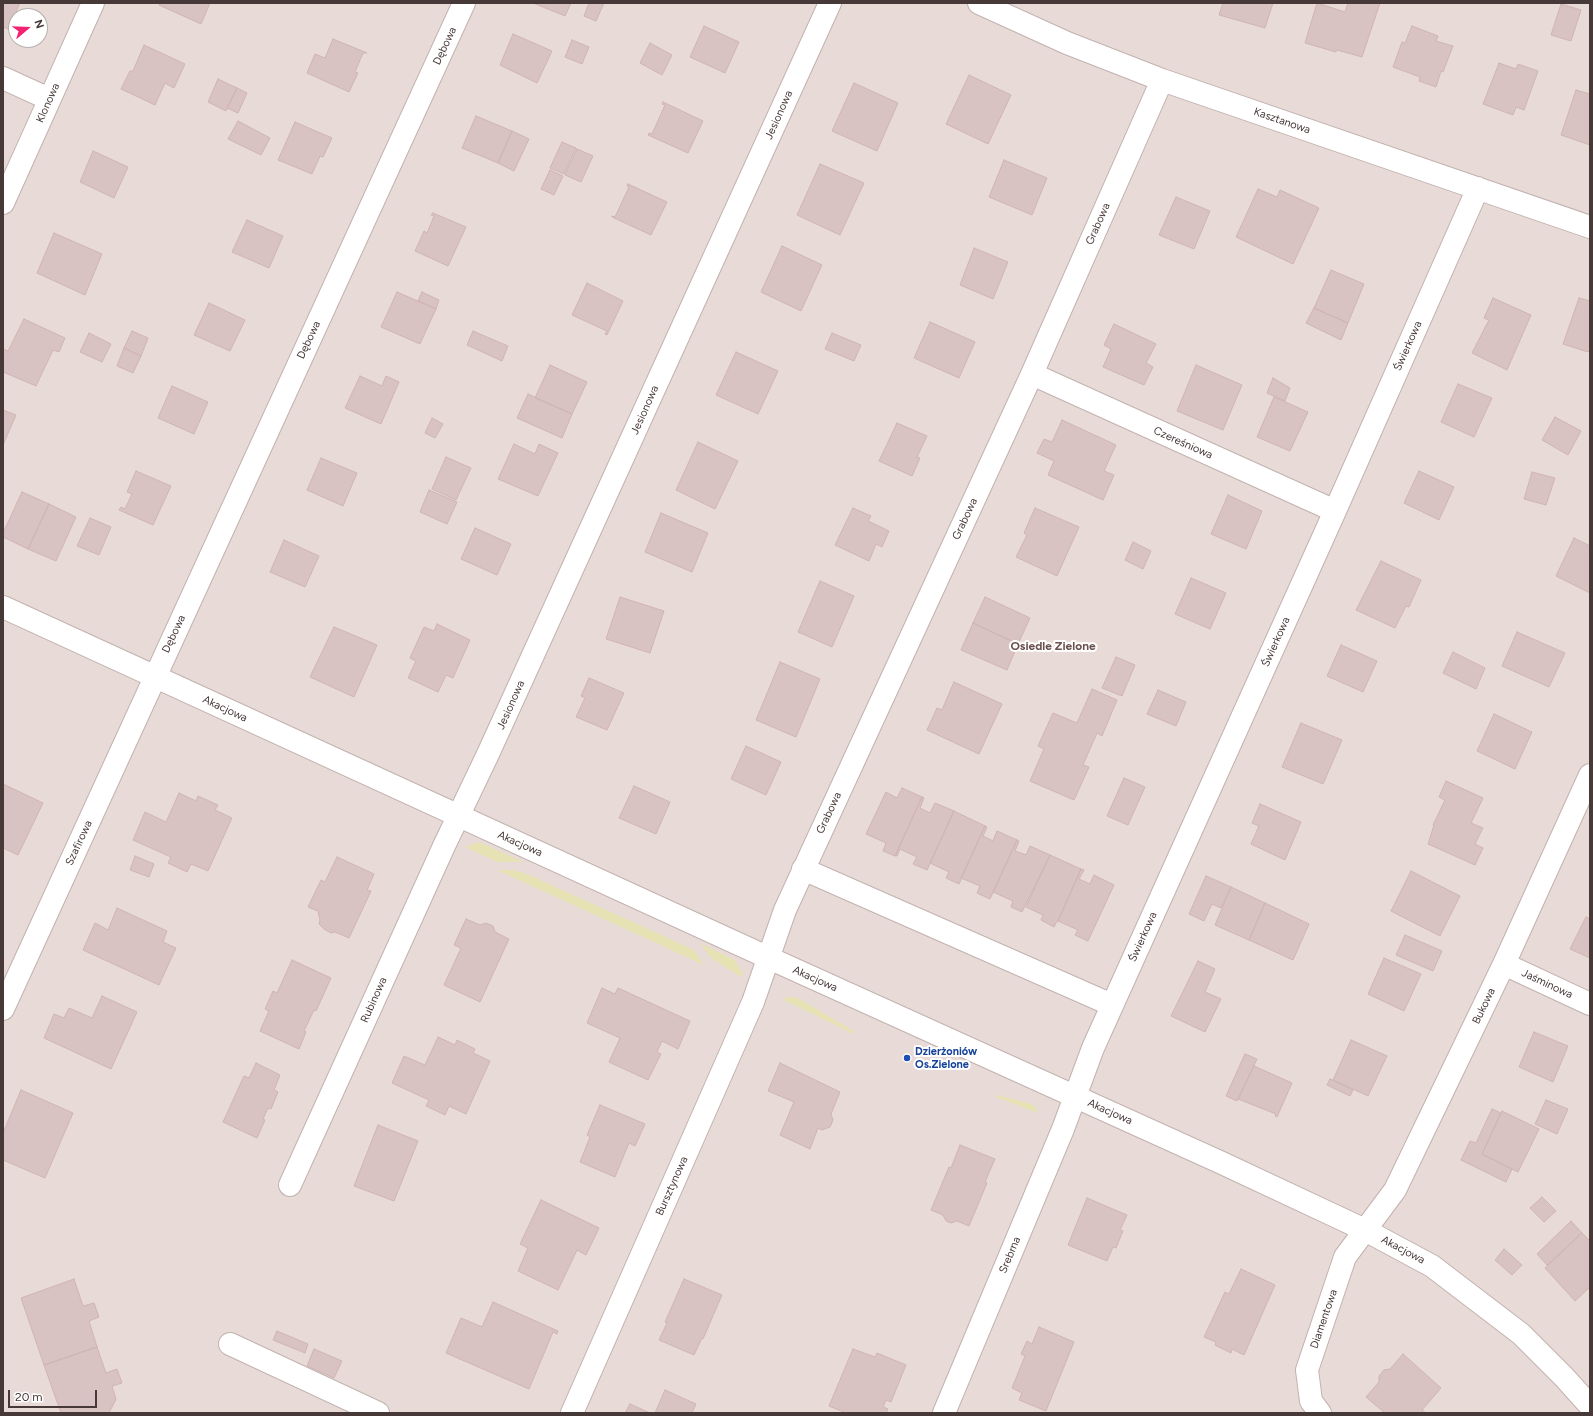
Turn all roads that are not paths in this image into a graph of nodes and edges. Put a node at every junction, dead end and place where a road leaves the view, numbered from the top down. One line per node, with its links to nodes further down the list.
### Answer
1 (93, 3): 7 (street, Klonowa)
2 (464, 3): 14 (street, Dębowa)
3 (830, 3): 16 (street, Jesionowa)
4 (978, 3): 6 (street, Kasztanowa)
5 (3, 78): 7 (street)
6 (1162, 80): 8 (street, Kasztanowa); 11 (street, Grabowa)
7 (49, 99): 9 (street, Klonowa)
8 (1478, 188): 10 (street, Kasztanowa); 12 (street, Świerkowa)
9 (3, 203)
10 (1590, 227)
11 (1032, 374): 12 (street, Czereśniowa); 17 (street, Grabowa)
12 (1335, 511): 21 (street, Świerkowa)
13 (3, 607): 14 (street, Akacjowa)
14 (154, 677): 16 (street, Akacjowa); 22 (street, Szafirowa)
15 (1590, 775): 19 (street, Bukowa)
16 (458, 816): 18 (street, Akacjowa); 24 (street, Rubinowa)
17 (803, 869): 18 (street, Grabowa); 21 (street)
18 (769, 958): 23 (street, Akacjowa); 29 (street, Bursztynowa)
19 (1504, 964): 20 (street, Jaśminowa); 25 (street, Bukowa)
20 (1590, 1004)
21 (1112, 1005): 23 (street, Świerkowa)
22 (3, 1009)
23 (1074, 1096): 25 (street, Akacjowa); 30 (street, Srebrna)
24 (290, 1185)
25 (1365, 1230): 27 (street, Akacjowa); 31 (street, Diamentowa)
26 (230, 1344): 28 (street)
27 (1590, 1406)
28 (378, 1413)
29 (572, 1413)
30 (944, 1413)
31 (1320, 1413)

